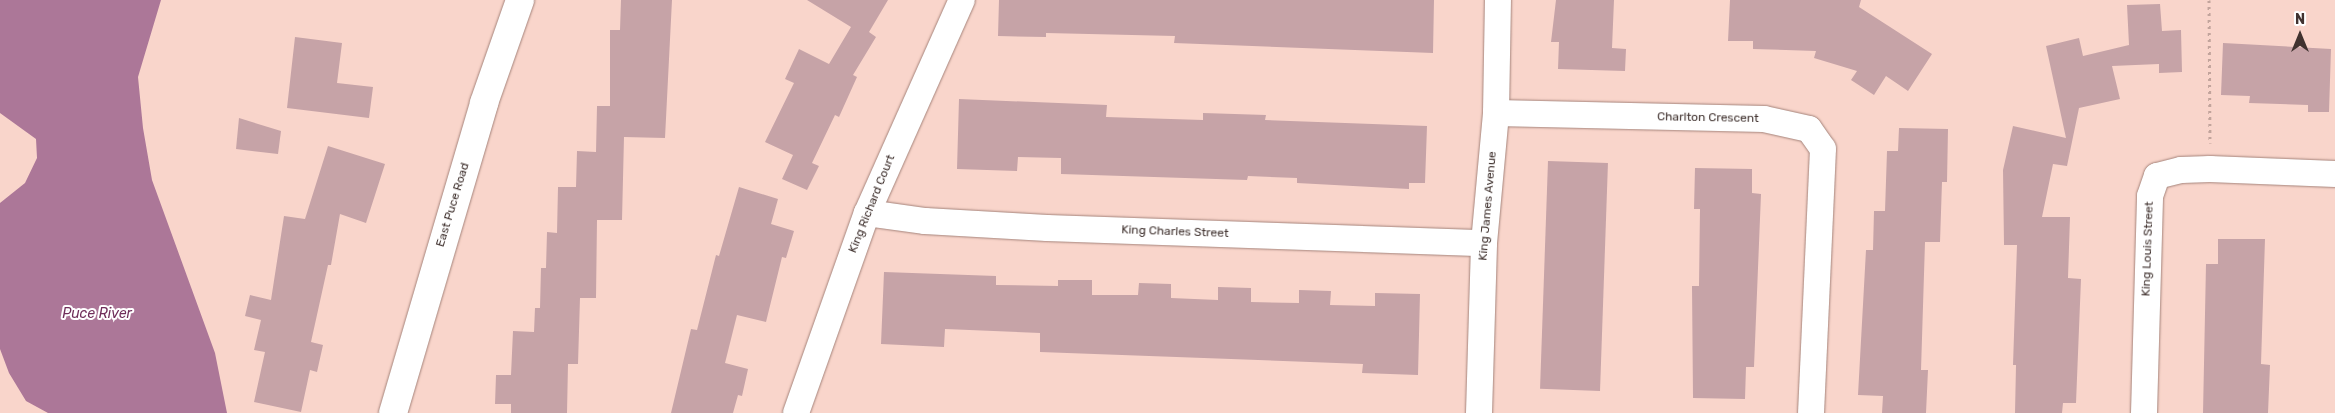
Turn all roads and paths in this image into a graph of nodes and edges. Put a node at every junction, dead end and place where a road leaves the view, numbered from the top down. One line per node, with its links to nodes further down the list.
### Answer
1 (520, 0): 10 (main road, East Puce Road)
2 (962, 0): 8 (street, King Richard Court)
3 (1498, 0): 5 (street, King James Avenue)
4 (2209, 0): 6 (path)
5 (1496, 113): 9 (street, King James Avenue); 13 (street, Charlton Crescent)
6 (2210, 169): 7 (street, King Louis Street); 14 (street, King Louis Street)
7 (2335, 174)
8 (867, 213): 9 (street, King Charles Street); 11 (street, King Richard Court)
9 (1484, 242): 12 (street, King James Avenue)
10 (393, 413)
11 (796, 413)
12 (1479, 413)
13 (1811, 413)
14 (2144, 413)

